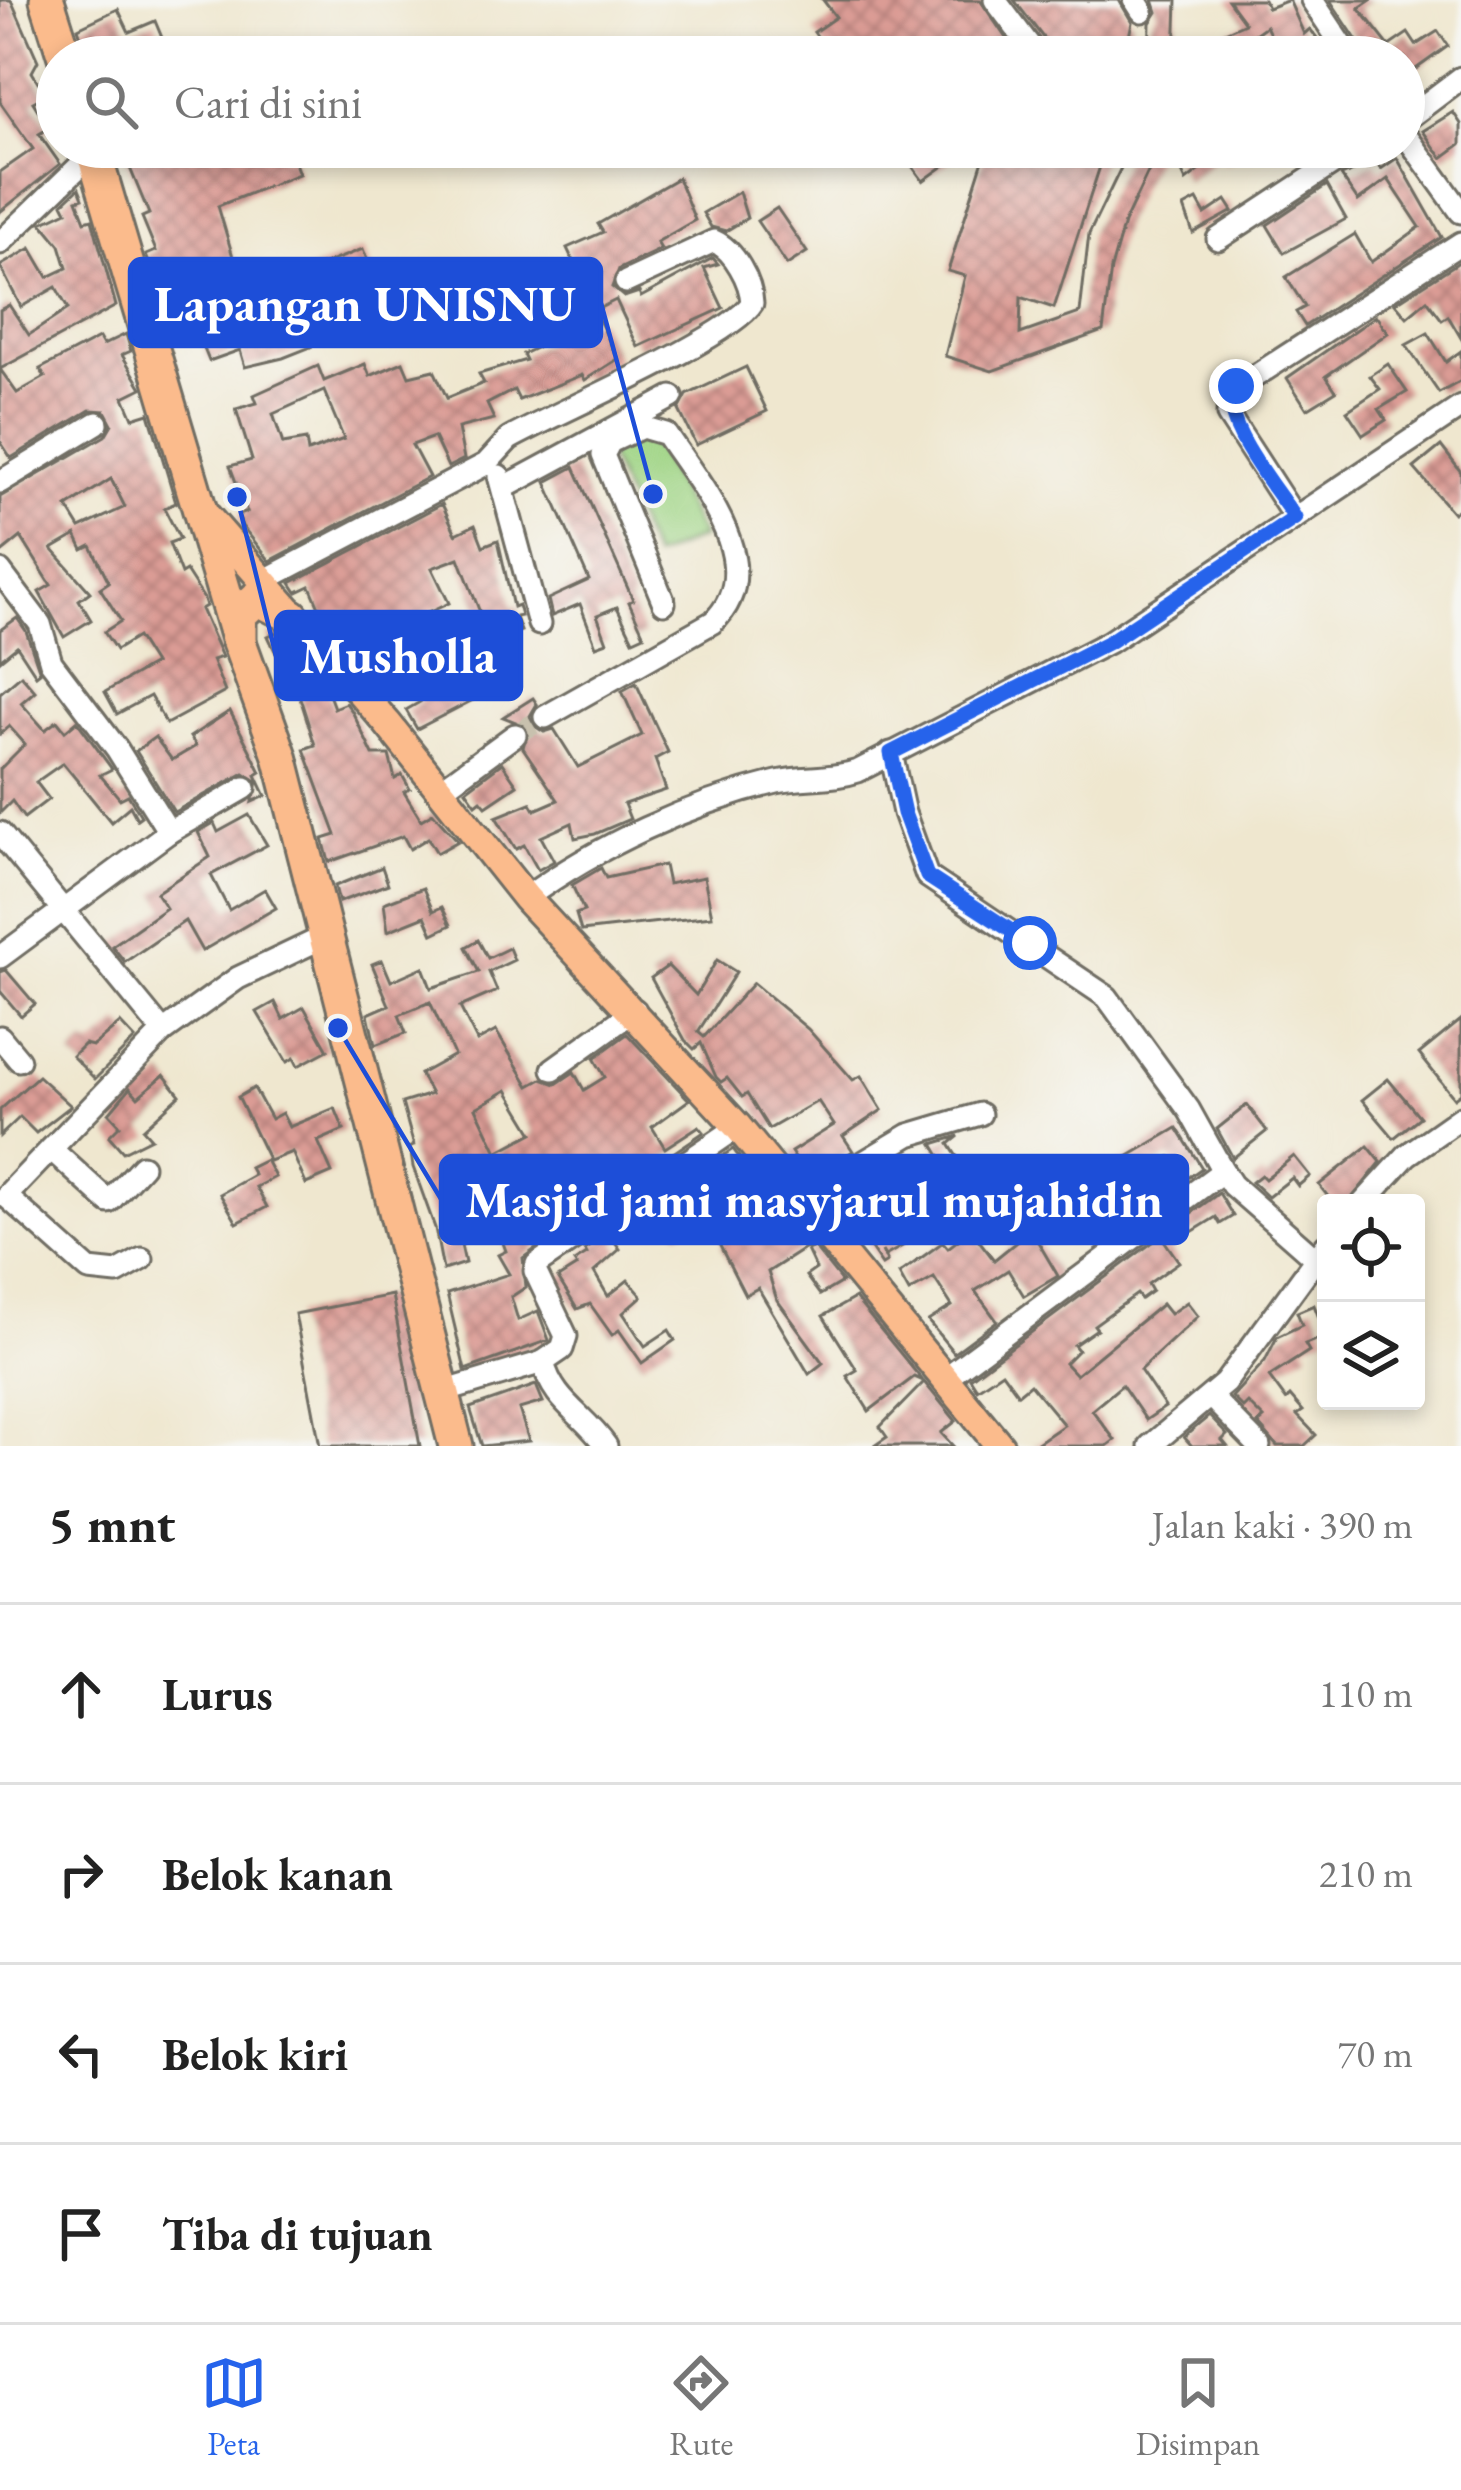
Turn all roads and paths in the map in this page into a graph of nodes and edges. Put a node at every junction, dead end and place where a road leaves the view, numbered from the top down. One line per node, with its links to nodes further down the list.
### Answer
1 (47, 0): 4 (highway)
2 (994, 0): 5 (street)
3 (1312, 0): 6 (street)
4 (58, 36)
5 (1022, 36)
6 (1336, 36)
7 (1461, 78): 8 (street)
8 (1425, 105)
9 (1425, 163): 13 (street)
10 (74, 168): 15 (street)
11 (99, 168): 24 (highway)
12 (1326, 168): 14 (street)
13 (1461, 212)
14 (1219, 239)
15 (0, 243)
16 (1461, 243): 25 (street)
17 (626, 282): 21 (street)
18 (672, 397): 23 (street)
19 (1461, 407): 25 (street)
20 (97, 423): 22 (street)
21 (492, 459): 23 (street); 27 (street)
22 (0, 482)
23 (505, 487): 30 (street)
24 (205, 514): 27 (main road); 31 (highway)
25 (1295, 518): 34 (street)
26 (0, 571): 37 (street)
27 (265, 580): 29 (main road)
28 (664, 603): 32 (street)
29 (292, 616): 31 (highway); 36 (main road)
30 (539, 624)
31 (239, 642): 35 (highway)
32 (545, 717)
33 (515, 735): 36 (street)
34 (891, 753): 39 (street); 53 (street)
35 (263, 780): 37 (street); 41 (highway)
36 (440, 790): 39 (main road)
37 (169, 832): 40 (street)
38 (0, 833): 40 (street)
39 (526, 898): 43 (main road)
40 (60, 908): 42 (street); 44 (street)
41 (326, 936): 44 (street); 62 (highway)
42 (0, 957)
43 (635, 1010): 47 (street); 50 (main road)
44 (163, 1032): 51 (street)
45 (0, 1037): 46 (street)
46 (19, 1060)
47 (553, 1069)
48 (980, 1114): 56 (street)
49 (1461, 1117): 54 (street)
50 (738, 1127): 56 (main road); 60 (street)
51 (51, 1149): 52 (street); 55 (street)
52 (142, 1166)
53 (1223, 1171): 57 (street); 61 (street)
54 (1371, 1194)
55 (2, 1197): 59 (street)
56 (800, 1201): 61 (main road)
57 (1317, 1248)
58 (1317, 1256): 63 (street)
59 (142, 1259)
60 (543, 1362): 62 (street); 65 (street)
61 (948, 1376): 66 (main road)
62 (442, 1392): 64 (highway)
63 (1211, 1396): 67 (street); 68 (street)
64 (456, 1446)
65 (606, 1446)
66 (1000, 1446)
67 (1150, 1446)
68 (1259, 1446)

